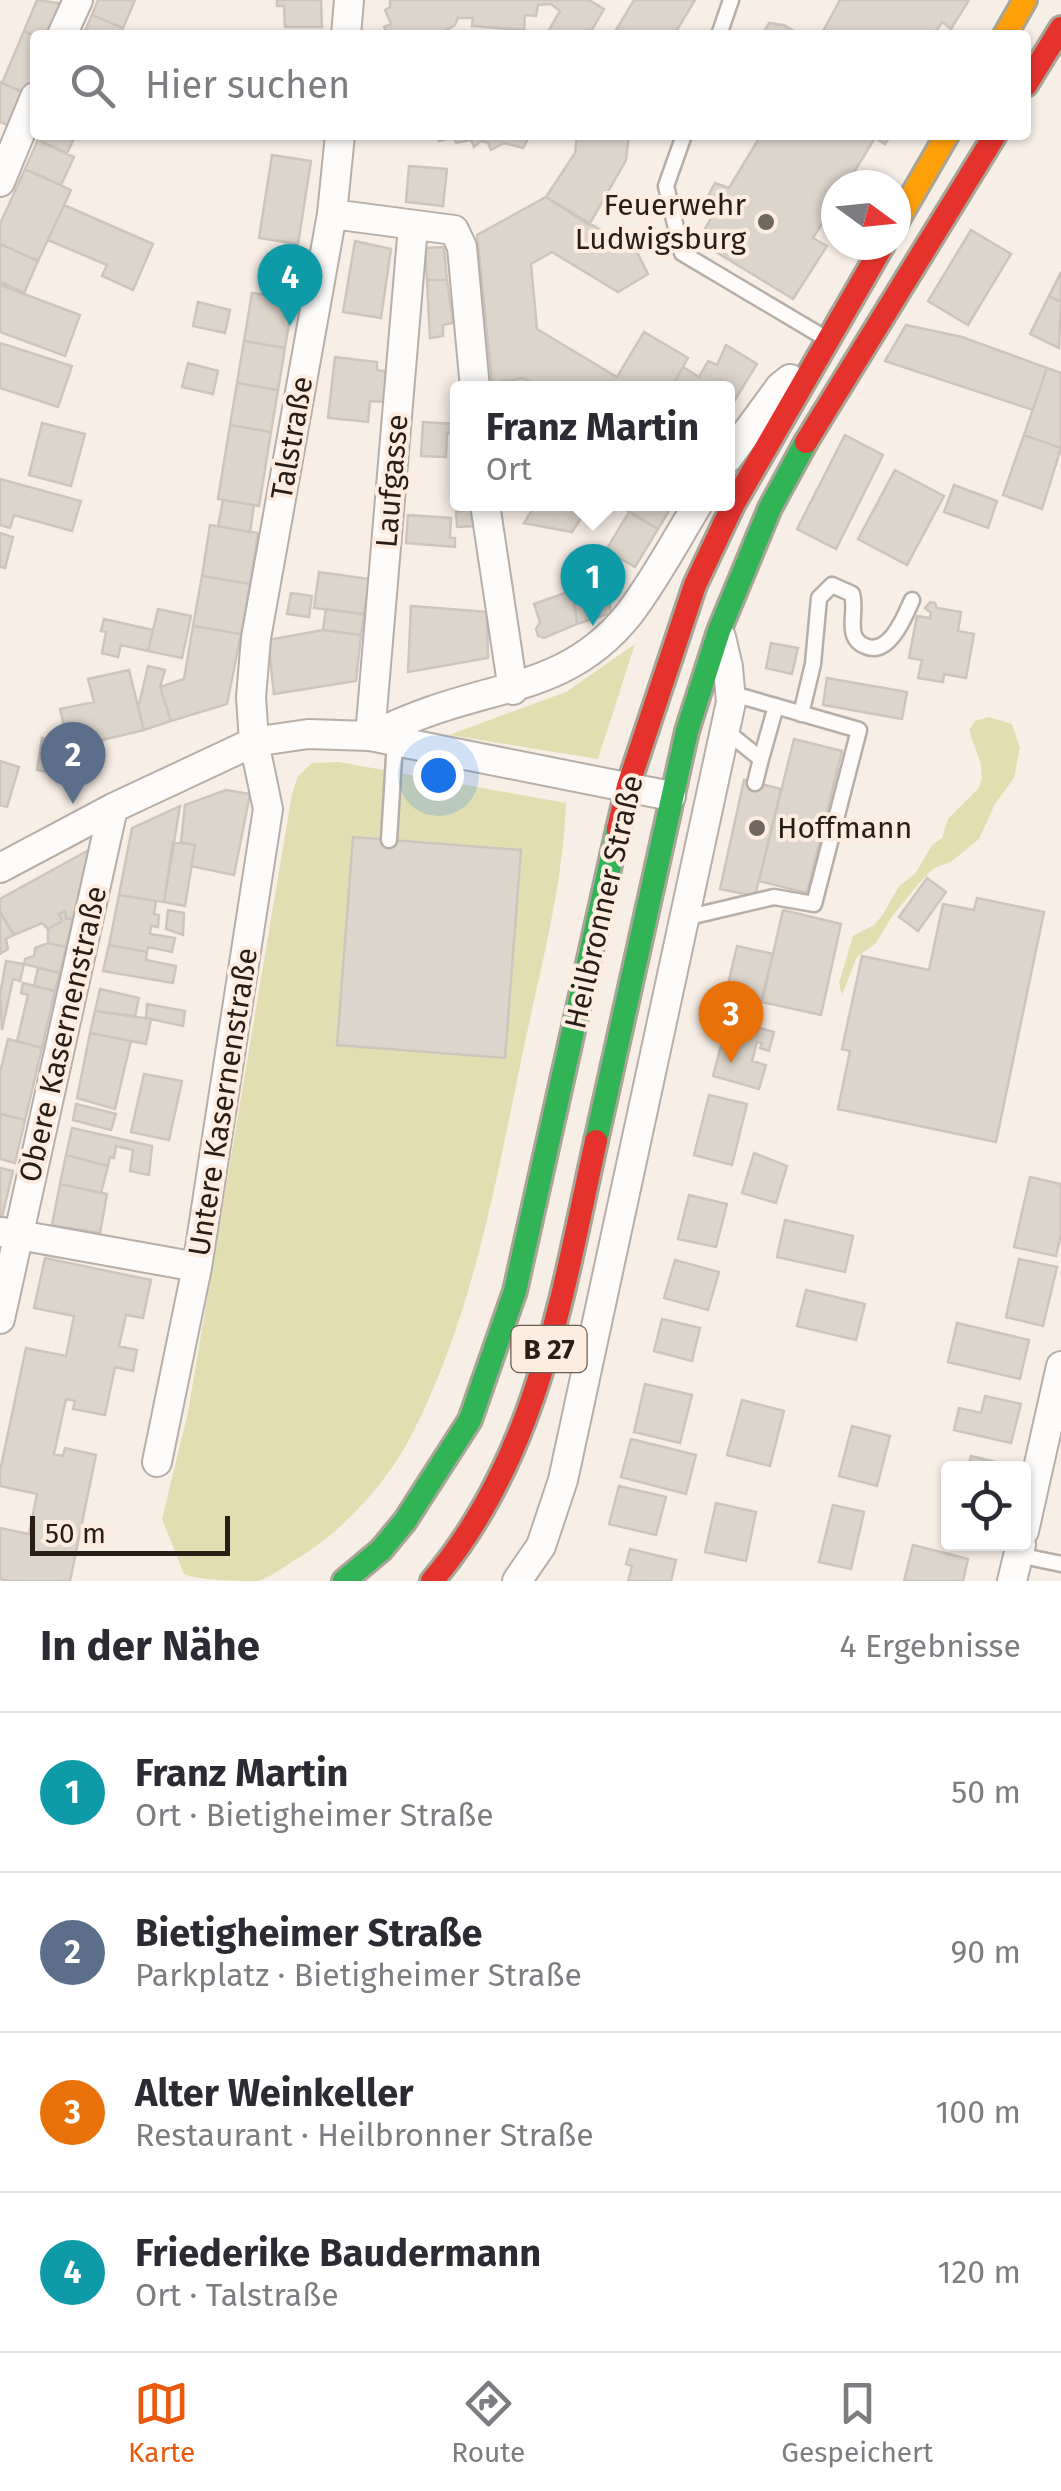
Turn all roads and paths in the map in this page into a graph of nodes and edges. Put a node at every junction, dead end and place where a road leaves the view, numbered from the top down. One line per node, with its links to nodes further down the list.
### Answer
1 (78, 0): 6 (street)
2 (349, 0): 7 (street)
3 (731, 0): 8 (lane)
4 (1026, 0): 9 (main road)
5 (1061, 28): 10 (main road)
6 (64, 30)
7 (346, 30)
8 (720, 30)
9 (1008, 30)
10 (1031, 77)
11 (30, 109): 16 (street)
12 (339, 140): 18 (street, Talstraße)
13 (682, 140): 21 (lane)
14 (944, 140): 17 (main road)
15 (992, 140): 29 (main road, Heilbronner Straße / B 27)
16 (0, 182)
17 (911, 196)
18 (332, 214): 19 (street); 36 (street, Talstraße)
19 (414, 226): 22 (street); 35 (street, Laufgasse)
20 (874, 260): 21 (main road, Heilbronner Straße / B 27)
21 (821, 350): 23 (street); 24 (main road, Heilbronner Straße / B 27)
22 (473, 381)
23 (735, 448)
24 (735, 500)
25 (486, 511): 30 (street)
26 (694, 511): 30 (street)
27 (730, 511): 39 (main road, Heilbronner Straße / B 27)
28 (912, 600): 33 (lane)
29 (719, 630): 31 (street); 40 (main road, Heilbronner Straße / B 27)
30 (512, 690): 35 (street)
31 (730, 693): 32 (lane); 34 (street)
32 (776, 706): 33 (lane); 37 (lane)
33 (801, 714): 45 (lane)
34 (726, 731): 37 (lane); 46 (street)
35 (383, 738): 36 (street); 39 (street); 42 (lane)
36 (254, 742): 41 (street); 50 (street, Untere Kasernenstraße)
37 (761, 759): 38 (lane)
38 (755, 783)
39 (628, 786): 40 (street); 56 (main road, Heilbronner Straße / B 27)
40 (671, 796): 48 (main road, Heilbronner Straße / B 27)
41 (113, 808): 43 (street); 47 (street, Obere Kasernenstraße)
42 (390, 840)
43 (0, 868)
44 (730, 891): 45 (lane)
45 (726, 908): 46 (lane)
46 (684, 918): 49 (street)
47 (9, 1234): 50 (street); 51 (street, Obere Kasernenstraße)
48 (574, 1238): 49 (street); 57 (main road, Heilbronner Straße / B 27)
49 (614, 1247): 58 (street)
50 (197, 1266): 53 (street, Untere Kasernenstraße)
51 (0, 1320)
52 (1059, 1383): 54 (street)
53 (157, 1462)
54 (1019, 1553): 55 (lane)
55 (1061, 1564)
56 (354, 1574)
57 (432, 1581)
58 (518, 1581)

